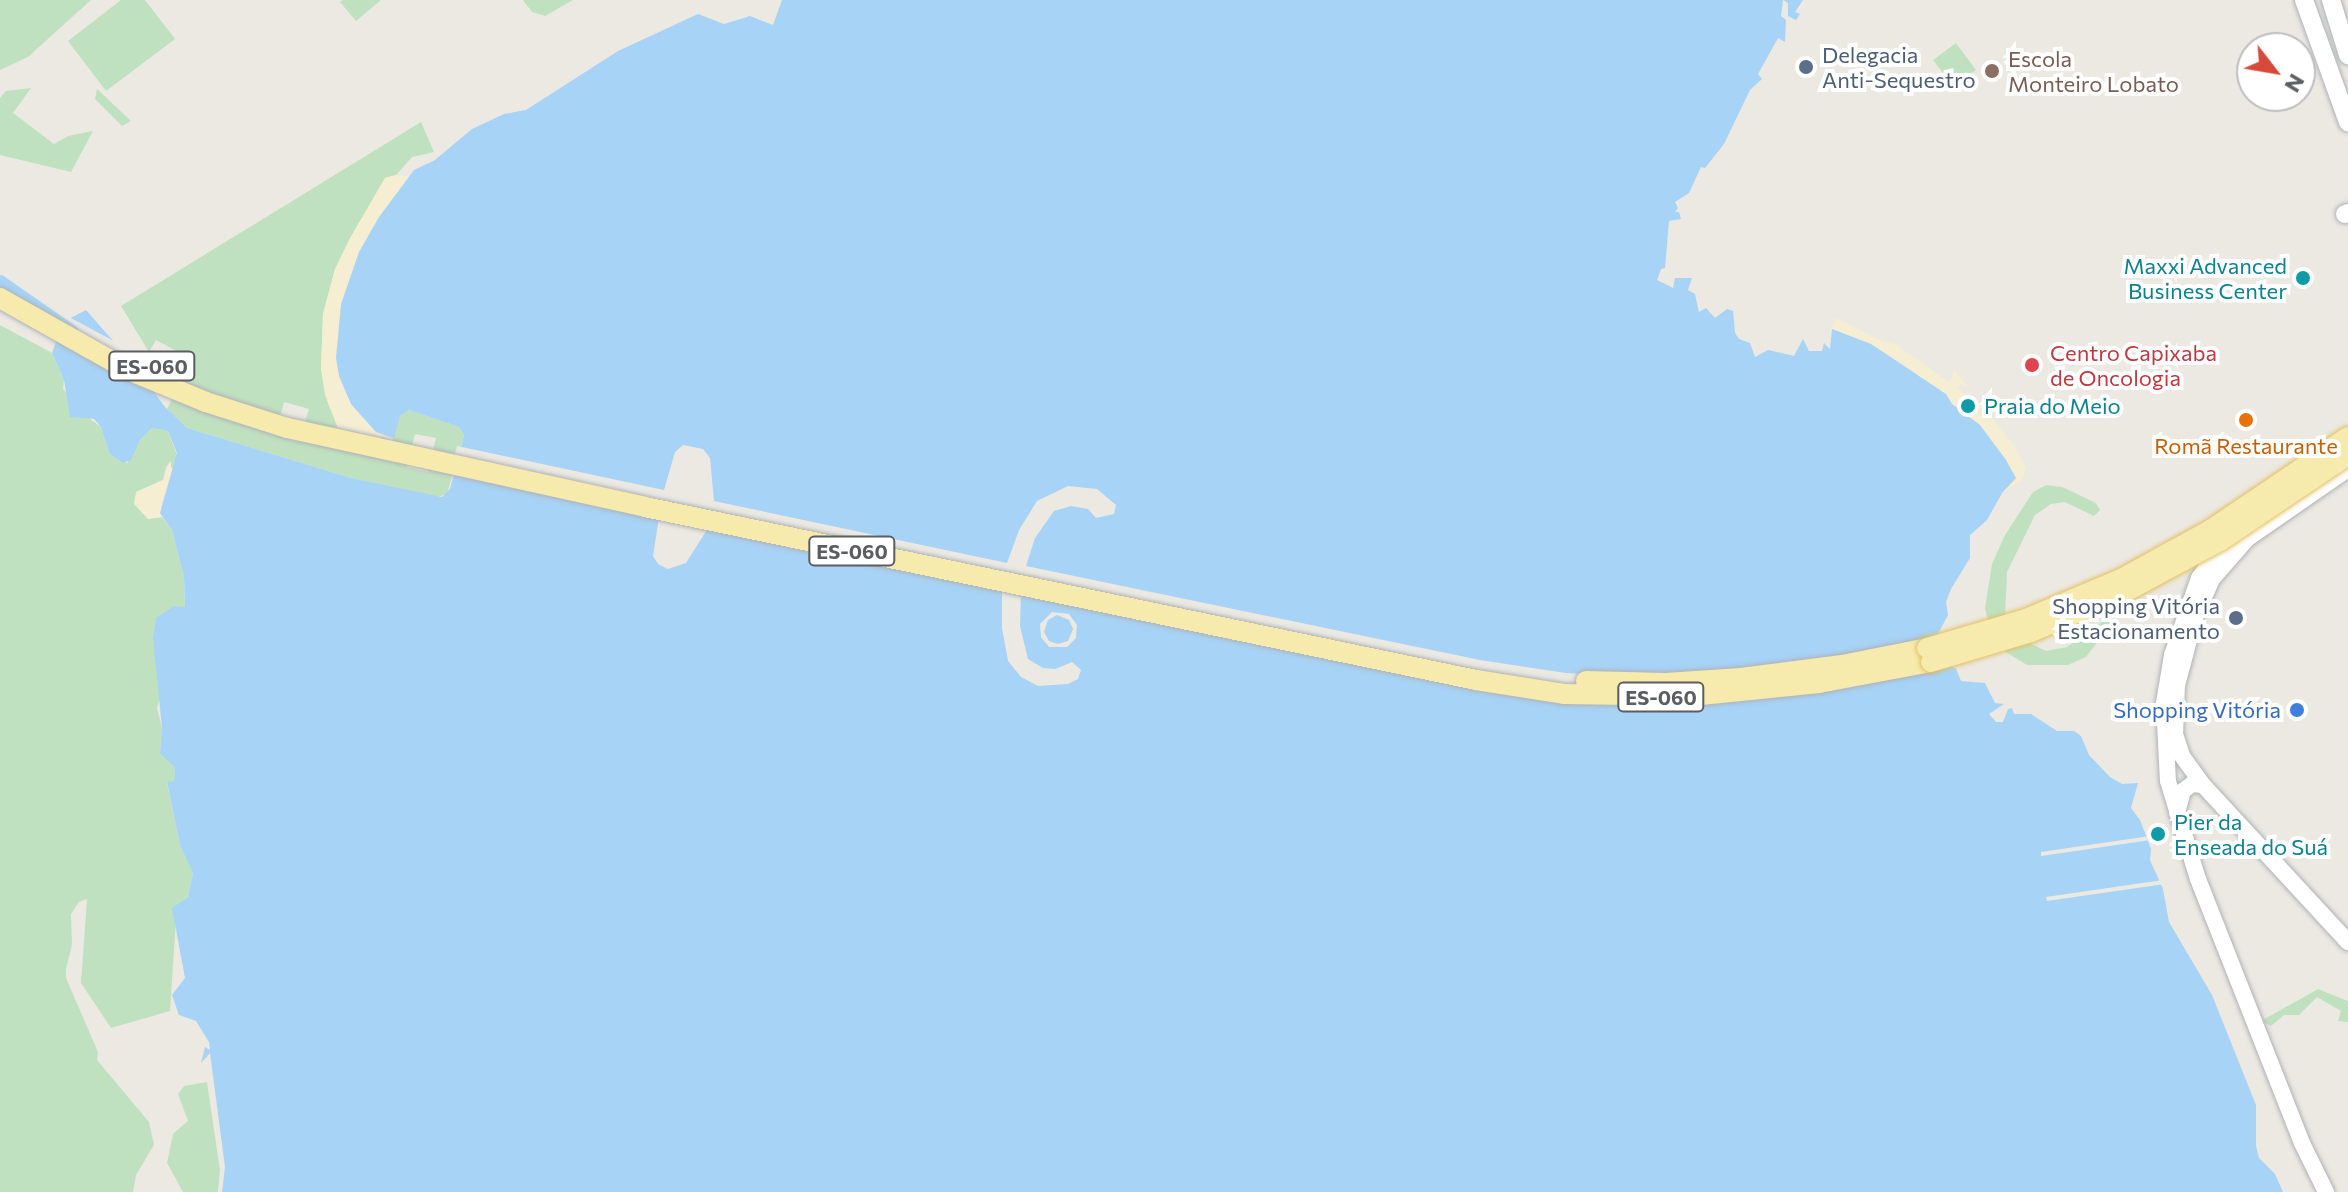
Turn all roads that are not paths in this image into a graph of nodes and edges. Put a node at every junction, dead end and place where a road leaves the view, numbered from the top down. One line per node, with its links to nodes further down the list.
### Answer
1 (2304, 0): 4 (main road)
2 (2331, 0): 3 (main road)
3 (2348, 55)
4 (2348, 122)
5 (0, 281): 8 (main road, ES-060, bridge)
6 (0, 298): 9 (main road, ES-060, bridge)
7 (2348, 428): 12 (street)
8 (2348, 437)
9 (2348, 455)
10 (2348, 469): 11 (street)
11 (2203, 785): 12 (street); 13 (street)
12 (2177, 818): 14 (street)
13 (2348, 942)
14 (2326, 1192)

